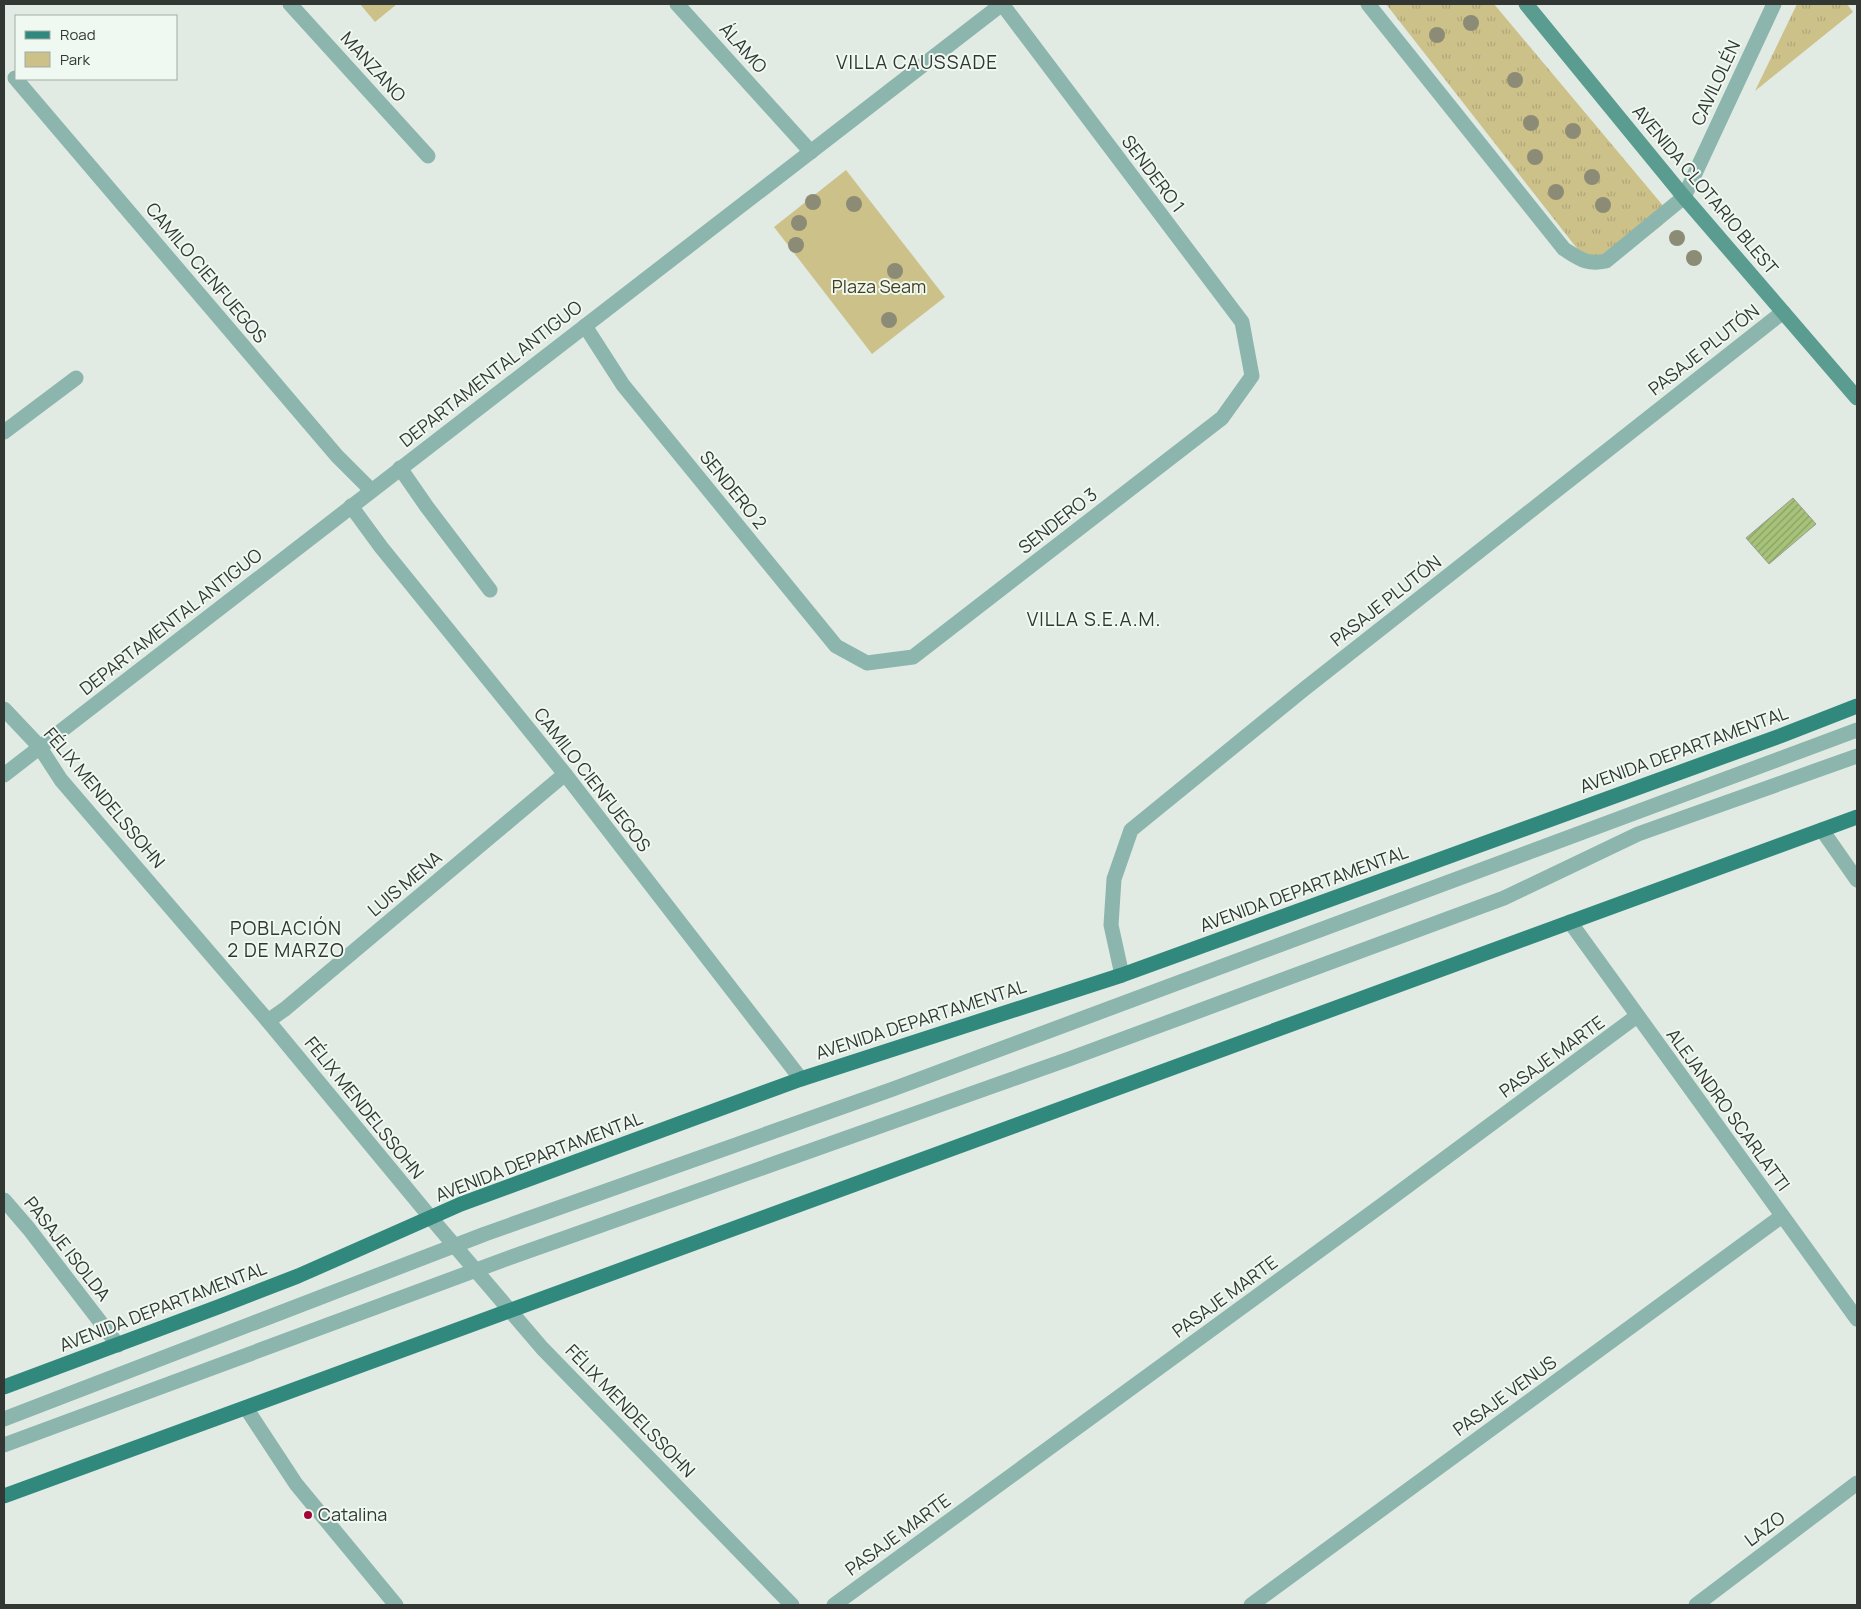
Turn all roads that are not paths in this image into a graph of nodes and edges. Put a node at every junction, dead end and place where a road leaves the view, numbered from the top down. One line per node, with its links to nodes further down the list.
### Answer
1 (290, 4): 9 (street, MANZANO)
2 (678, 4): 8 (street, ÁLAMO)
3 (1002, 4): 8 (street, DEPARTAMENTAL ANTIGUO); 13 (street, SENDERO 1)
4 (1368, 4): 10 (street, CAVILOLÉN)
5 (1526, 4): 10 (main road, AVENIDA CLOTARIO BLEST)
6 (1774, 4): 10 (street, CAVILOLÉN)
7 (17, 80): 18 (street, CAMILO CIENFUEGOS)
8 (811, 152): 12 (street, DEPARTAMENTAL ANTIGUO)
9 (428, 156)
10 (1684, 197): 11 (main road, AVENIDA CLOTARIO BLEST)
11 (1783, 312): 15 (main road, AVENIDA CLOTARIO BLEST); 33 (street, PASAJE PLUTÓN)
12 (585, 326): 17 (street, DEPARTAMENTAL ANTIGUO); 21 (street, SENDERO 2)
13 (1252, 376): 21 (street, SENDERO 3)
14 (76, 378): 16 (street)
15 (1857, 398)
16 (4, 432)
17 (400, 468): 18 (street, DEPARTAMENTAL ANTIGUO); 20 (street)
18 (371, 490): 19 (street, DEPARTAMENTAL ANTIGUO)
19 (351, 506): 25 (street, DEPARTAMENTAL ANTIGUO); 27 (street, CAMILO CIENFUEGOS)
20 (490, 590)
21 (867, 663)
22 (1857, 706): 33 (main road, AVENIDA DEPARTAMENTAL)
23 (4, 709): 25 (street, FÉLIX MENDELSSOHN)
24 (1857, 730): 40 (street)
25 (39, 746): 28 (street, DEPARTAMENTAL ANTIGUO); 35 (street, FÉLIX MENDELSSOHN)
26 (1857, 756): 41 (street)
27 (565, 774): 35 (street, LUIS MENA); 36 (street, CAMILO CIENFUEGOS)
28 (4, 775)
29 (1857, 817): 30 (main road)
30 (1822, 830): 31 (street); 32 (main road)
31 (1857, 880)
32 (1570, 922): 34 (street, ALEJANDRO SCARLATTI); 42 (main road)
33 (1122, 975): 36 (main road, AVENIDA DEPARTAMENTAL)
34 (1637, 1016): 38 (street, ALEJANDRO SCARLATTI); 53 (street, PASAJE MARTE)
35 (268, 1020): 39 (street, FÉLIX MENDELSSOHN)
36 (801, 1079): 39 (main road, AVENIDA DEPARTAMENTAL)
37 (4, 1200): 44 (street, PASAJE ISOLDA)
38 (1782, 1216): 43 (street, ALEJANDRO SCARLATTI); 54 (street, PASAJE VENUS)
39 (431, 1218): 40 (street, FÉLIX MENDELSSOHN); 44 (main road, AVENIDA DEPARTAMENTAL)
40 (454, 1246): 41 (street, FÉLIX MENDELSSOHN); 47 (street)
41 (476, 1270): 42 (street, FÉLIX MENDELSSOHN); 48 (street)
42 (511, 1312): 46 (main road); 52 (street, FÉLIX MENDELSSOHN)
43 (1857, 1319)
44 (118, 1345): 45 (main road, AVENIDA DEPARTAMENTAL)
45 (4, 1387)
46 (246, 1408): 50 (main road); 51 (street)
47 (4, 1419)
48 (4, 1445)
49 (1857, 1483): 55 (street, LAZO)
50 (4, 1496)
51 (396, 1605)
52 (792, 1605)
53 (834, 1605)
54 (1251, 1605)
55 (1696, 1605)

